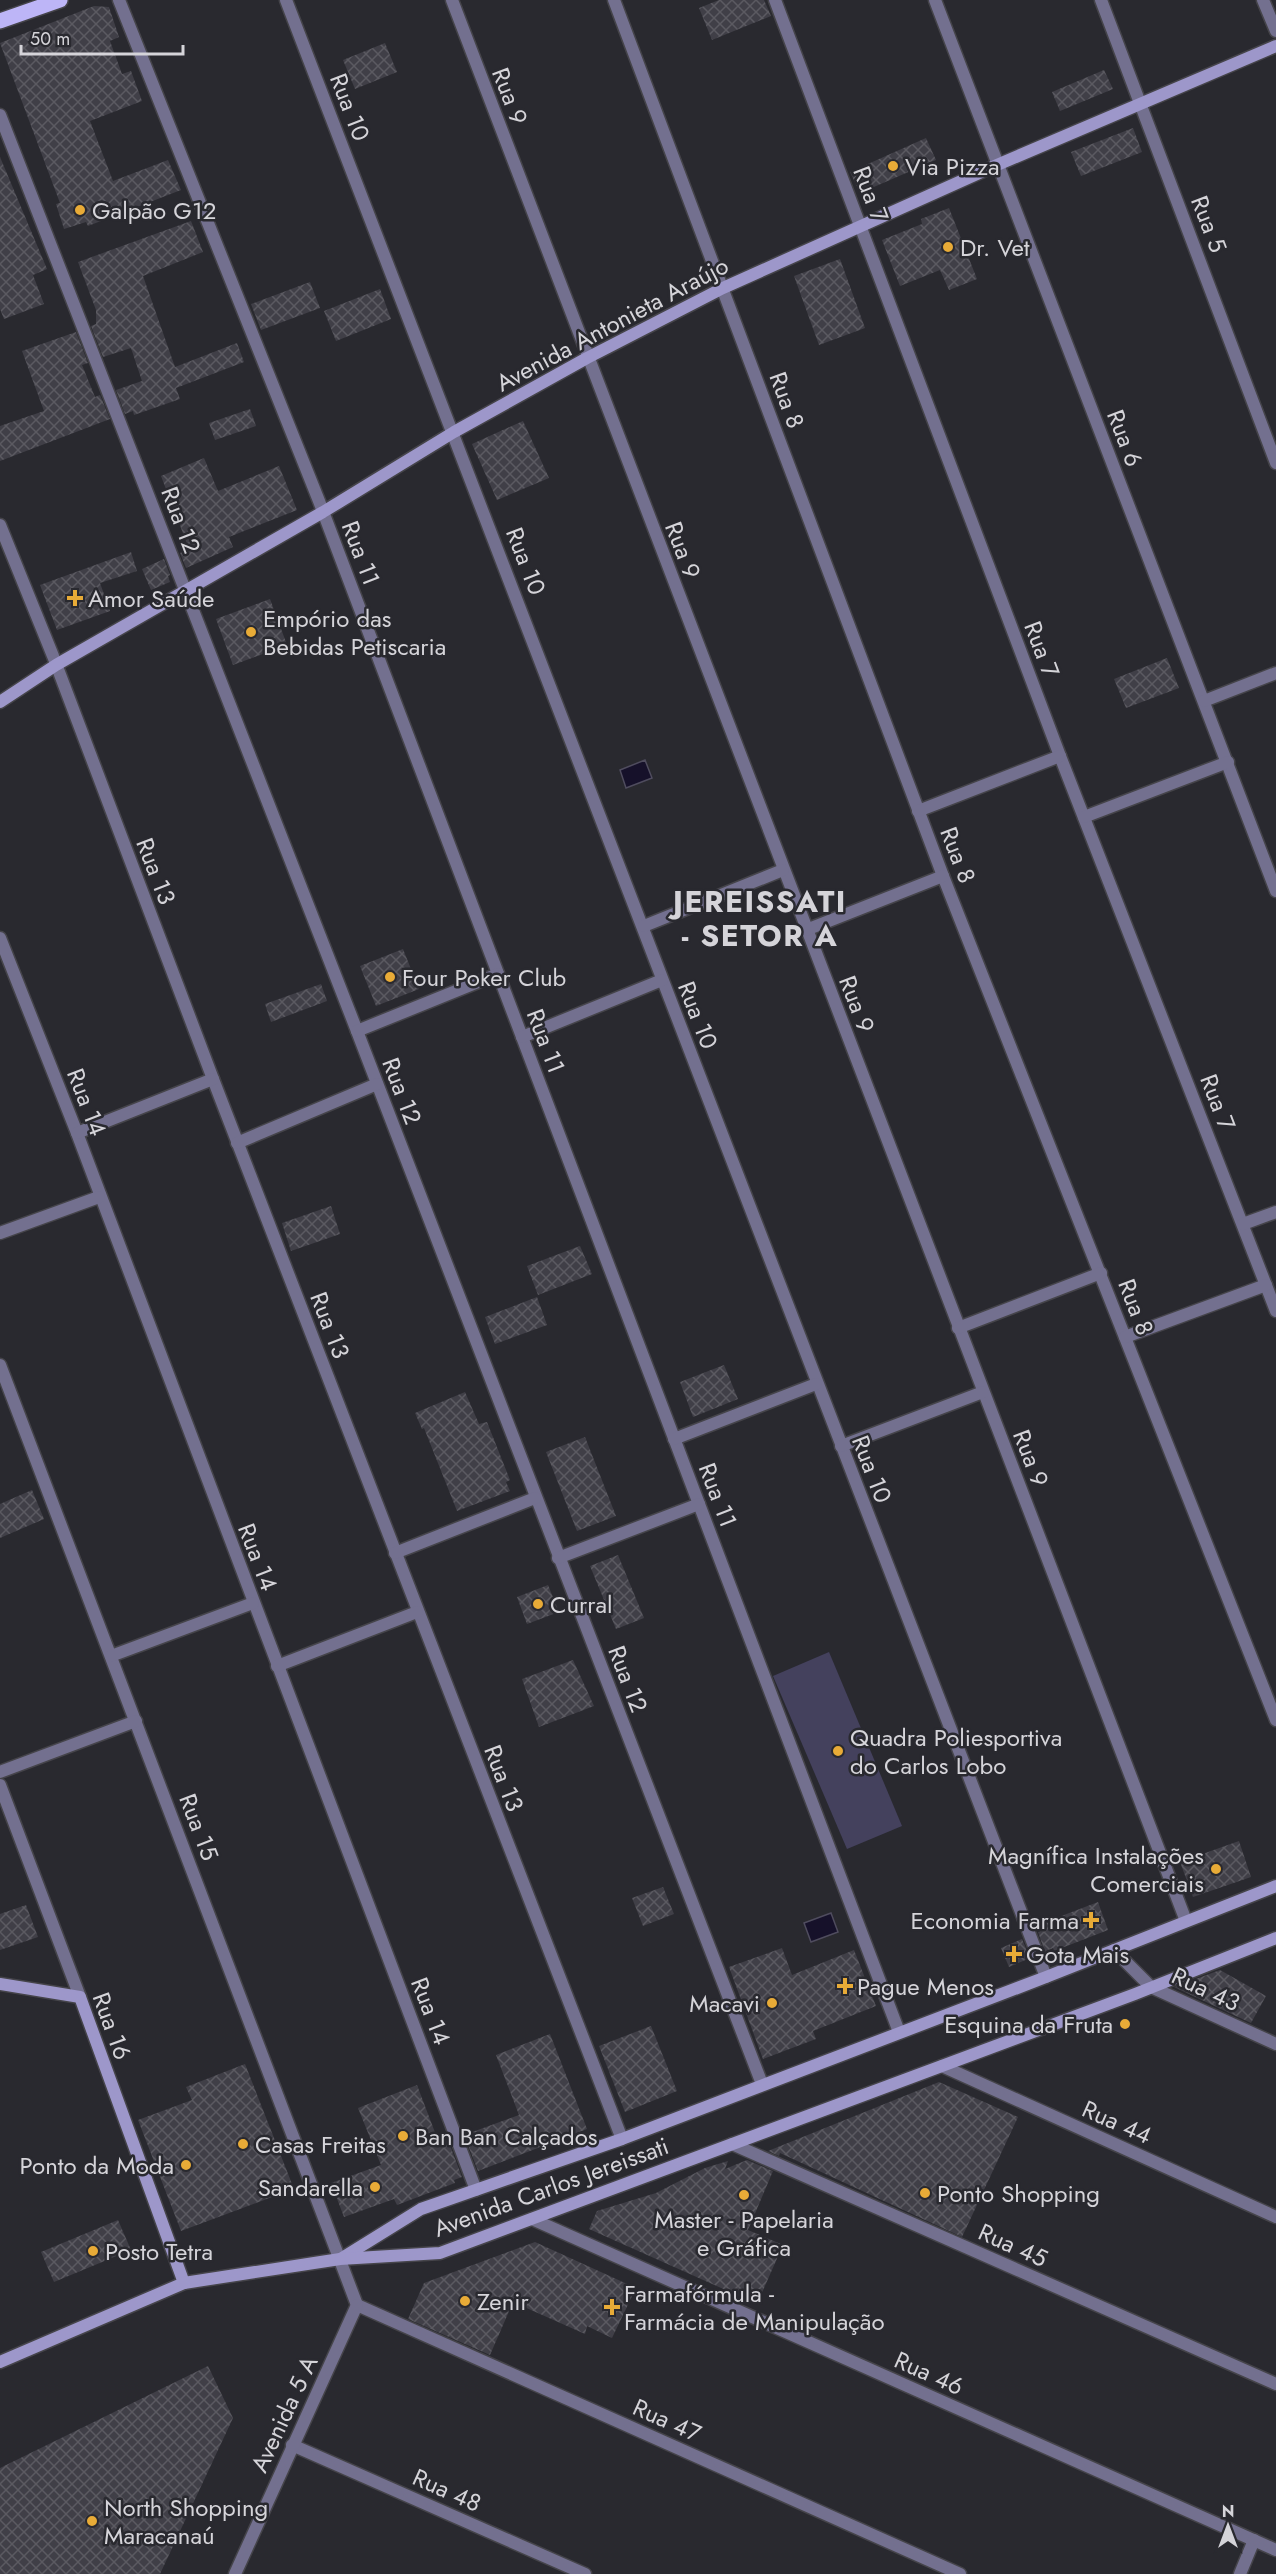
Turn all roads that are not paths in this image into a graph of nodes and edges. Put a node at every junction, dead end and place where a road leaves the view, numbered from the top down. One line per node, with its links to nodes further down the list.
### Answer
1 (60, 0): 10 (main road)
2 (119, 0): 21 (street, Rua 11)
3 (286, 0): 19 (street, Rua 10)
4 (452, 0): 18 (street, Rua 9)
5 (614, 0): 17 (street, Rua 8)
6 (774, 0): 16 (street, Rua 7)
7 (935, 0): 15 (street, Rua 6)
8 (1101, 0): 13 (street, Rua 5)
9 (1263, 0): 11 (street)
10 (0, 21)
11 (1276, 32)
12 (1276, 46): 13 (street, Avenida Antonieta Araújo)
13 (1141, 104): 15 (street, Avenida Antonieta Araújo); 20 (street, Rua 5)
14 (0, 115): 23 (street, Rua 12)
15 (998, 165): 16 (street, Avenida Antonieta Araújo); 26 (street, Rua 6)
16 (861, 227): 17 (street, Avenida Antonieta Araújo); 28 (street, Rua 7)
17 (723, 288): 18 (street, Avenida Antonieta Araújo); 30 (street, Rua 8)
18 (586, 358): 19 (street, Avenida Antonieta Araújo); 32 (street, Rua 9)
19 (454, 432): 21 (street, Avenida Antonieta Araújo); 35 (street, Rua 10)
20 (1276, 463)
21 (323, 512): 23 (street, Avenida Antonieta Araújo); 38 (street, Rua 11)
22 (0, 525): 24 (street, Rua 13)
23 (186, 590): 24 (street, Avenida Antonieta Araújo); 40 (street, Rua 12)
24 (56, 665): 27 (street, Avenida Antonieta Araújo); 42 (street, Rua 13)
25 (1276, 674): 26 (street)
26 (1204, 701): 29 (street, Rua 6)
27 (0, 702)
28 (1060, 756): 30 (street); 31 (street, Rua 7)
29 (1228, 762): 31 (street); 34 (street, Rua 6)
30 (918, 811): 33 (street, Rua 8)
31 (1084, 817): 48 (street, Rua 7)
32 (783, 870): 35 (street); 36 (street, Rua 9)
33 (943, 876): 36 (street); 50 (street, Rua 8)
34 (1276, 891)
35 (644, 926): 39 (street, Rua 10)
36 (806, 930): 53 (street, Rua 9)
37 (0, 938): 44 (street, Rua 14)
38 (498, 974): 40 (street); 41 (street, Rua 11)
39 (662, 980): 41 (street); 56 (street, Rua 10)
40 (357, 1031): 43 (street, Rua 12)
41 (522, 1037): 58 (street, Rua 11)
42 (213, 1080): 44 (street); 45 (street, Rua 13)
43 (377, 1084): 45 (street); 60 (street, Rua 12)
44 (77, 1133): 46 (street, Rua 14)
45 (237, 1143): 62 (street, Rua 13)
46 (99, 1197): 49 (street); 64 (street, Rua 14)
47 (1276, 1212): 48 (street)
48 (1243, 1224): 51 (street, Rua 7)
49 (0, 1233)
50 (1101, 1273): 53 (street); 54 (street, Rua 8)
51 (1266, 1285): 52 (street, Rua 7); 54 (street)
52 (1276, 1311)
53 (958, 1328): 57 (street, Rua 9)
54 (1125, 1336): 68 (street, Rua 8)
55 (0, 1365): 66 (street, Rua 15)
56 (816, 1384): 58 (street); 59 (street, Rua 10)
57 (983, 1392): 59 (street); 73 (street, Rua 9)
58 (674, 1439): 61 (street, Rua 11)
59 (841, 1446): 76 (street, Rua 10)
60 (535, 1498): 62 (street); 63 (street, Rua 12)
61 (699, 1504): 63 (street); 80 (street, Rua 11)
62 (395, 1552): 65 (street, Rua 13)
63 (558, 1558): 83 (street, Rua 12)
64 (253, 1603): 66 (street); 67 (street, Rua 14)
65 (417, 1612): 67 (street); 84 (street, Rua 13)
66 (111, 1656): 69 (street, Rua 15)
67 (277, 1666): 86 (street, Rua 14)
68 (1276, 1720)
69 (136, 1721): 70 (street); 89 (street, Rua 15)
70 (0, 1772)
71 (0, 1785): 79 (street, Rua 16)
72 (1276, 1886): 73 (street, Avenida Carlos Jereissati)
73 (1186, 1921): 75 (street, Avenida Carlos Jereissati)
74 (1276, 1938): 78 (street, Avenida Carlos Jereissati)
75 (1114, 1950): 76 (street, Avenida Carlos Jereissati); 78 (street)
76 (1046, 1977): 80 (street, Avenida Carlos Jereissati)
77 (0, 1984): 79 (street)
78 (1151, 1987): 81 (street, Rua 43); 82 (street, Avenida Carlos Jereissati)
79 (80, 1997): 90 (street, Rua 16)
80 (899, 2032): 83 (street, Avenida Carlos Jereissati)
81 (1276, 2044)
82 (942, 2066): 85 (street, Avenida Carlos Jereissati); 87 (street, Rua 44)
83 (762, 2084): 84 (street, Avenida Carlos Jereissati)
84 (622, 2139): 86 (street, Avenida Carlos Jereissati)
85 (732, 2144): 88 (street, Avenida Carlos Jereissati); 93 (street, Rua 45)
86 (476, 2190): 89 (street, Avenida Carlos Jereissati)
87 (1276, 2217)
88 (532, 2219): 89 (street, Avenida Carlos Jereissati); 95 (street, Rua 46)
89 (340, 2259): 90 (street); 91 (street, Rua 15)
90 (183, 2283): 92 (street)
91 (357, 2305): 94 (street, Avenida 5 A); 99 (street, Rua 47)
92 (0, 2362)
93 (1276, 2384)
94 (292, 2445): 97 (street, Avenida 5 A); 98 (street, Rua 48)
95 (1254, 2540): 96 (street, Rua 46); 100 (street)
96 (1276, 2550)
97 (235, 2574)
98 (585, 2574)
99 (960, 2574)
100 (1240, 2574)

